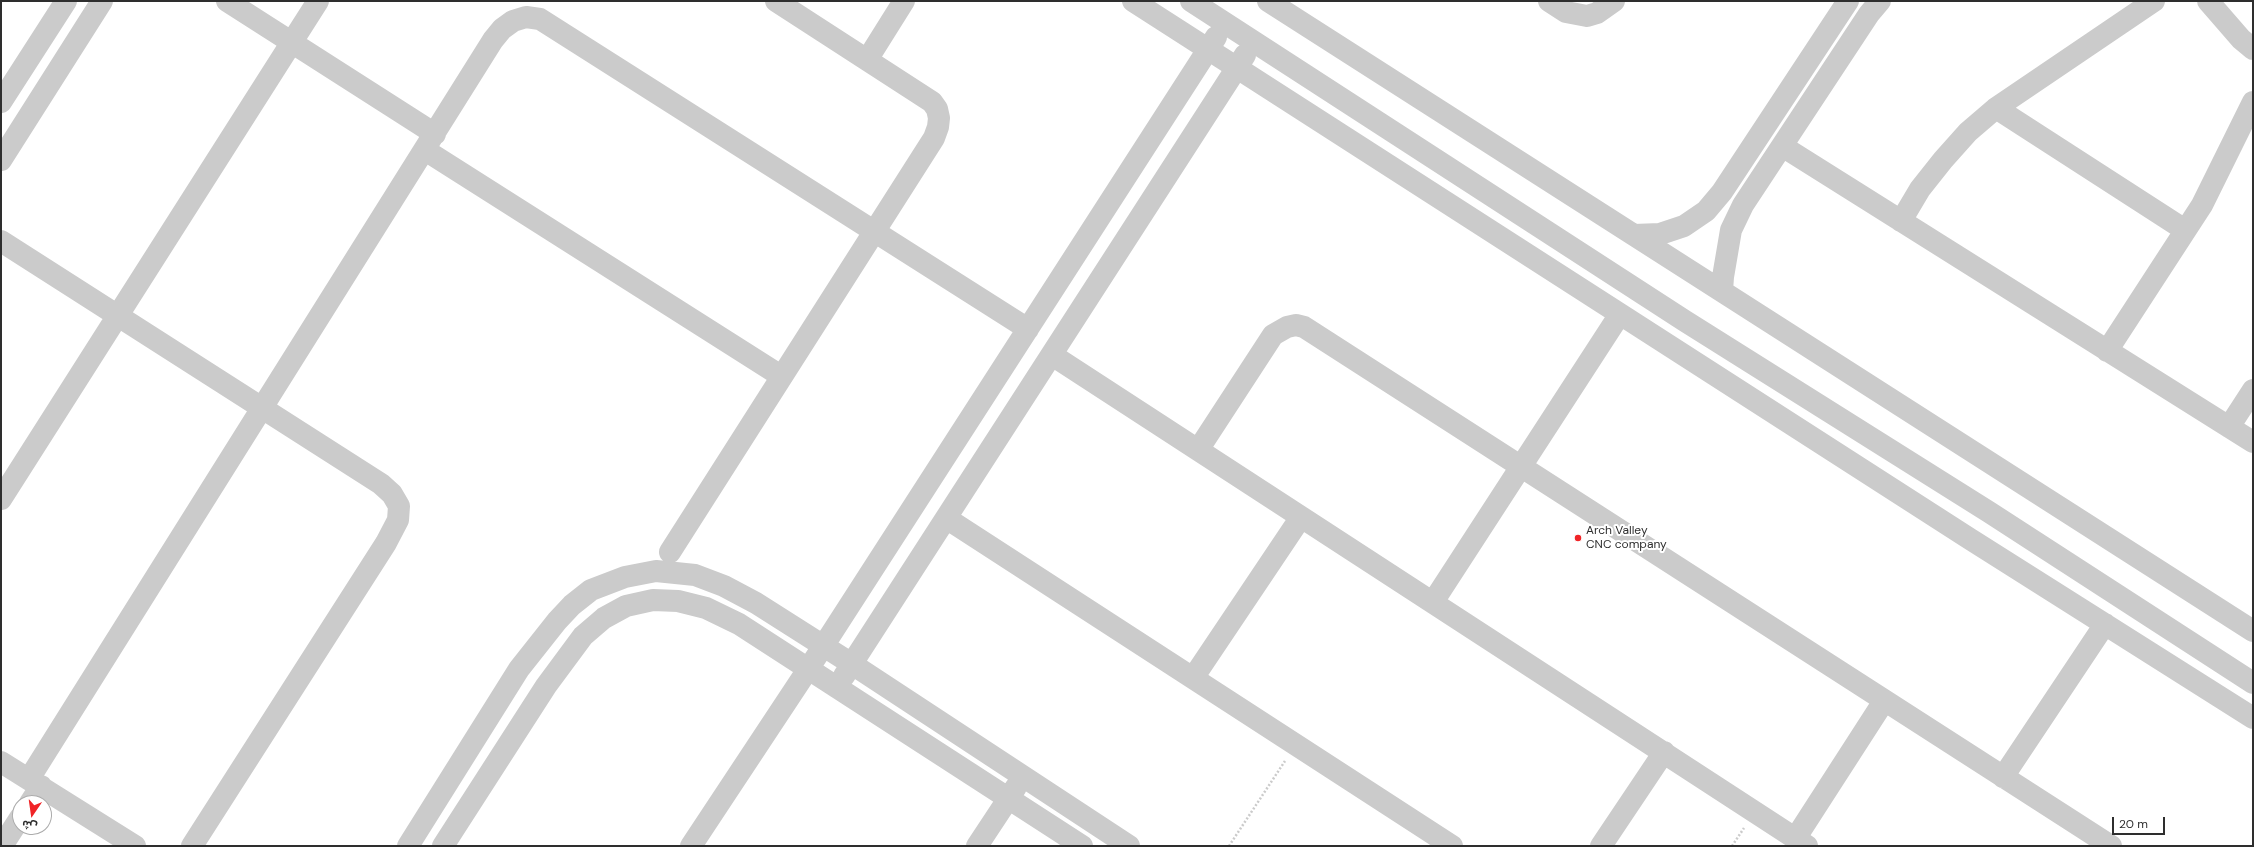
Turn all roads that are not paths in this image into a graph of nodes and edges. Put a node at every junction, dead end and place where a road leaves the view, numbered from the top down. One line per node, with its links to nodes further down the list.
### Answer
1 (66, 1): 23 (street)
2 (102, 1): 25 (street)
3 (227, 1): 18 (street)
4 (318, 1): 18 (street)
5 (776, 1): 21 (street)
6 (904, 1): 21 (street)
7 (1133, 1): 19 (street)
8 (1191, 1): 16 (street)
9 (1268, 1): 35 (street)
10 (1549, 1): 11 (street)
11 (1614, 1)
12 (1848, 1): 35 (street)
13 (1880, 1): 28 (street)
14 (2154, 1): 26 (street)
15 (2208, 1): 20 (street)
16 (1225, 23): 17 (street); 19 (street)
17 (1254, 42): 22 (street); 30 (street)
18 (290, 43): 27 (street); 41 (street)
19 (1208, 49): 22 (street); 36 (street)
20 (2253, 49)
21 (867, 60): 34 (street)
22 (1237, 68): 31 (street); 38 (street)
23 (4, 97): 25 (street)
24 (2253, 102): 33 (street)
25 (34, 107): 29 (street)
26 (1996, 108): 32 (street); 33 (street)
27 (430, 142): 34 (street); 47 (street); 49 (street)
28 (1782, 146): 32 (street); 39 (street)
29 (1, 160)
30 (1479, 188): 31 (street); 42 (street)
31 (1464, 213): 40 (street)
32 (1901, 221): 45 (street)
33 (2185, 230): 45 (street)
34 (874, 231): 43 (street); 47 (street)
35 (1634, 235): 39 (street)
36 (1087, 238): 38 (street); 43 (street)
37 (1, 241): 41 (street)
38 (1116, 255): 46 (street)
39 (1722, 291): 64 (street)
40 (1620, 314): 44 (street); 53 (street)
41 (117, 315): 49 (street); 56 (street)
42 (1685, 320): 44 (street); 57 (street)
43 (1028, 329): 54 (street)
44 (1670, 346): 60 (street)
45 (2107, 351): 50 (street)
46 (1052, 355): 52 (street); 55 (street)
47 (781, 376): 61 (street)
48 (2253, 390): 50 (street)
49 (263, 408): 77 (street); 86 (street)
50 (2229, 427): 51 (street)
51 (2253, 442)
52 (1198, 450): 53 (street); 58 (street)
53 (1521, 466): 62 (street); 71 (street)
54 (934, 474): 55 (street); 65 (street)
55 (963, 491): 59 (street)
56 (1, 499)
57 (1989, 512): 60 (street); 69 (street)
58 (1302, 517): 62 (street); 68 (street)
59 (946, 518): 66 (street); 68 (street)
60 (1970, 539): 63 (street)
61 (670, 552)
62 (1433, 602): 73 (street)
63 (2105, 624): 72 (street); 76 (street)
64 (2253, 631)
65 (824, 645): 66 (street); 67 (street); 79 (street)
66 (852, 664): 70 (street); 75 (street)
67 (808, 668): 70 (street); 80 (street); 83 (street)
68 (1193, 678): 92 (street)
69 (2253, 683)
70 (836, 687): 78 (street)
71 (1884, 701): 76 (street); 82 (street)
72 (2249, 708)
73 (1664, 752): 82 (street); 93 (street)
74 (1, 762): 77 (street)
75 (1022, 777): 78 (street); 91 (street)
76 (2003, 777): 94 (street)
77 (33, 790): 85 (street)
78 (1008, 798): 89 (street); 90 (street)
79 (430, 811): 80 (street); 87 (street)
80 (454, 828): 88 (street)
81 (12, 830): 84 (street)
82 (1801, 842)
83 (695, 845)
84 (2, 846)
85 (135, 846)
86 (192, 846)
87 (408, 846)
88 (443, 846)
89 (977, 846)
90 (1082, 846)
91 (1129, 846)
92 (1452, 846)
93 (1601, 846)
94 (2111, 846)

